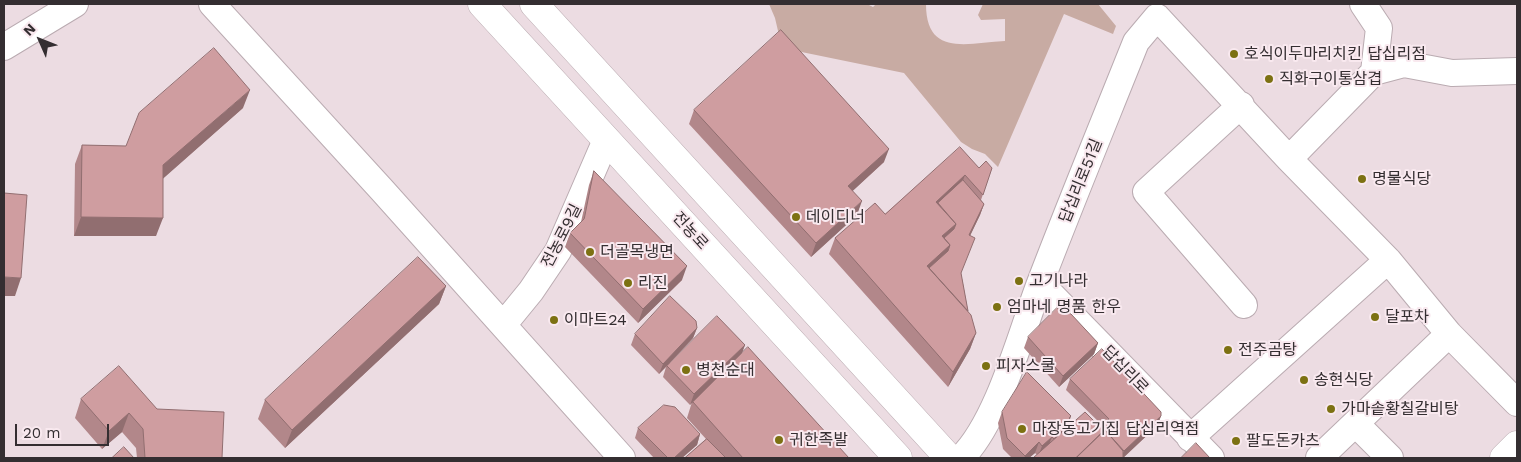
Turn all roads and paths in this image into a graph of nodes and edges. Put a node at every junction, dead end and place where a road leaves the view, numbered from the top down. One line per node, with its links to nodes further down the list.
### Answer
1 (75, 4): 6 (street)
2 (212, 4): 15 (street)
3 (534, 4): 23 (main road)
4 (1363, 4): 7 (street)
5 (486, 5): 10 (main road, 전농로)
6 (4, 47)
7 (1374, 72): 8 (street); 11 (street)
8 (1517, 72)
9 (1241, 105): 11 (street, 답십리로51길); 13 (street, 답십리로51길); 14 (street)
10 (606, 140): 15 (street, 전농로9길); 22 (main road, 전농로)
11 (1288, 159): 12 (street, 답십리로51길)
12 (1388, 260): 16 (street, 답십리로51길); 19 (street)
13 (1040, 283): 19 (street, 답십리로); 24 (street, 답십리로51길)
14 (1244, 306)
15 (504, 324): 21 (street)
16 (1449, 334): 17 (street, 답십리로51길); 18 (street)
17 (1517, 403)
18 (1356, 424): 26 (street); 27 (street)
19 (1190, 438): 25 (street, 답십리로)
20 (1517, 445): 28 (main road)
21 (622, 458)
22 (898, 458)
23 (949, 458)
24 (961, 458)
25 (1211, 458)
26 (1318, 458)
27 (1390, 458)
28 (1504, 458)

